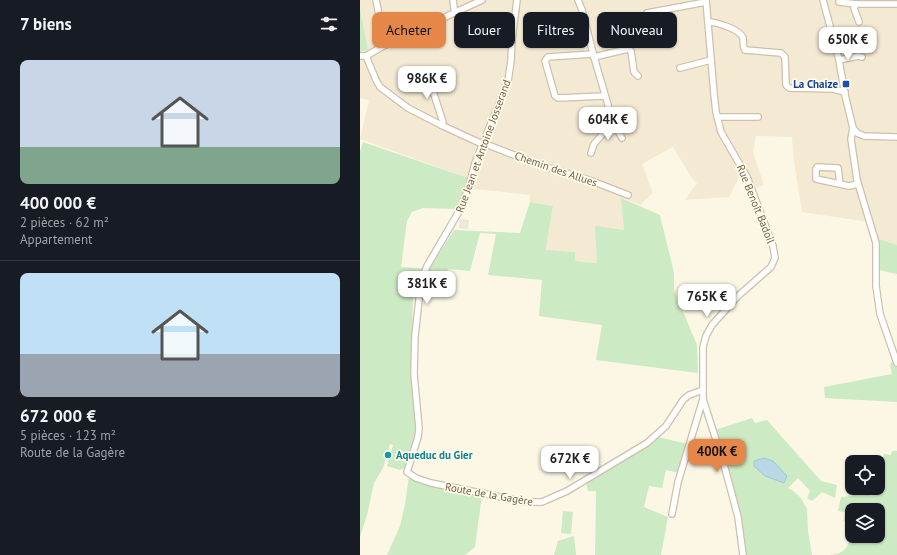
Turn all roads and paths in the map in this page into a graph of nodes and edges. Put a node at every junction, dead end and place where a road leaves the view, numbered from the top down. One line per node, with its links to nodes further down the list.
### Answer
1 (376, 0): 12 (street)
2 (453, 0): 13 (street)
3 (482, 0): 13 (street)
4 (517, 0): 37 (street, Rue Jean et Antoine Josserand)
5 (578, 0): 14 (street)
6 (823, 0): 24 (street)
7 (706, 1): 15 (street, Rue Benoît Badoil); 16 (street, Rue Benoît Badoil)
8 (839, 2): 10 (street)
9 (882, 2): 10 (street); 11 (street)
10 (856, 4): 17 (street)
11 (897, 4)
12 (378, 12)
13 (455, 12)
14 (582, 12)
15 (652, 12)
16 (708, 22): 23 (street, Rue Benoît Badoil); 28 (street)
17 (859, 22)
18 (589, 37): 21 (street)
19 (381, 48): 20 (street)
20 (363, 56): 33 (street, Chemin des Allues)
21 (594, 56): 27 (street); 29 (street); 29 (street)
22 (862, 57): 24 (street)
23 (711, 60): 25 (street); 30 (street, Rue Benoît Badoil)
24 (839, 60): 28 (street)
25 (680, 68)
26 (428, 76): 33 (street)
27 (638, 76)
28 (844, 92): 34 (street)
29 (605, 96): 32 (street)
30 (718, 117): 31 (street); 43 (street, Rue Benoît Badoil)
31 (758, 117)
32 (613, 122): 36 (street); 38 (street)
33 (441, 125): 37 (street, Chemin des Allues)
34 (853, 128): 35 (street); 40 (street)
35 (897, 137)
36 (622, 138)
37 (483, 144): 41 (street, Chemin des Allues); 45 (street, Rue Jean et Antoine Josserand)
38 (591, 153)
39 (840, 184): 39 (street); 40 (street)
40 (858, 184): 42 (street)
41 (628, 195)
42 (897, 363)
43 (703, 390): 44 (street); 45 (street, Route de la Gagère)
44 (703, 399): 46 (street); 47 (street)
45 (407, 472)
46 (672, 514)
47 (743, 555)

